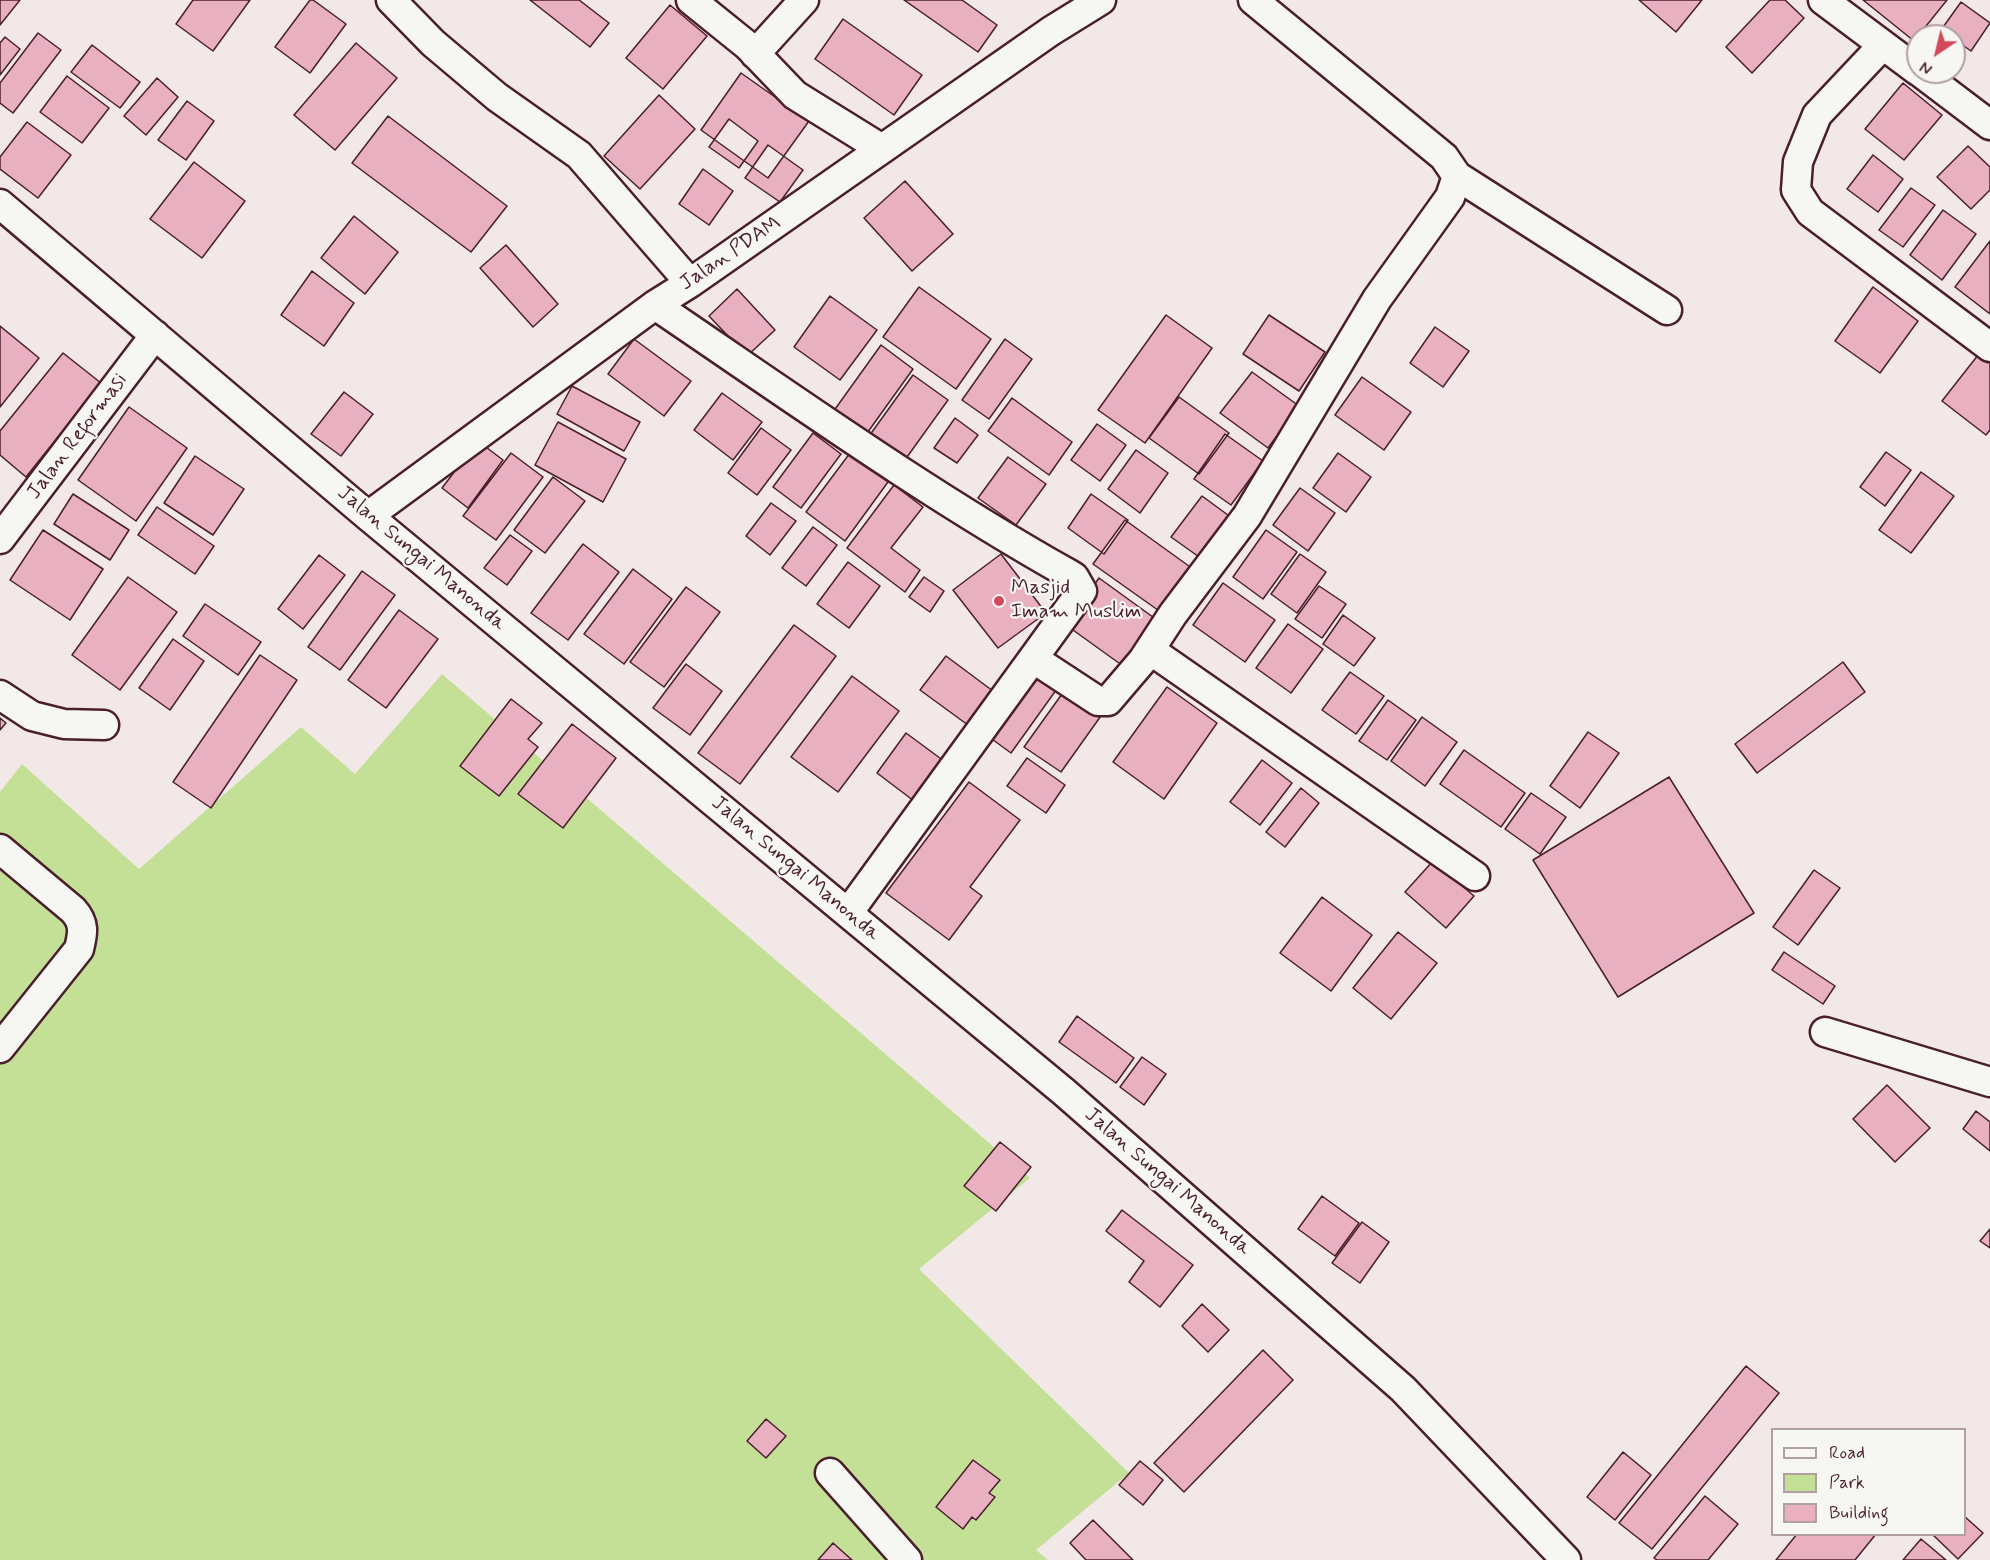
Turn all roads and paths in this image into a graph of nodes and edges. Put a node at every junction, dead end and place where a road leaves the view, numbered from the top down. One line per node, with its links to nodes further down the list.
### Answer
1 (391, 0): 15 (street)
2 (691, 0): 8 (street)
3 (804, 0): 8 (street)
4 (1101, 0): 12 (street, Jalan PDAM)
5 (1253, 0): 13 (street)
6 (1822, 0): 7 (street)
7 (1883, 45): 9 (street); 19 (street)
8 (755, 54): 12 (street)
9 (1906, 62)
10 (1936, 84): 11 (street)
11 (1990, 125)
12 (882, 149): 15 (street, Jalan PDAM)
13 (1457, 176): 17 (street); 22 (street)
14 (0, 204): 18 (street, Jalan Sungai Manonda)
15 (690, 283): 16 (street, Jalan PDAM)
16 (655, 305): 20 (street, Jalan PDAM); 23 (street)
17 (1667, 310)
18 (155, 335): 20 (street, Jalan Sungai Manonda); 21 (street, Jalan Reformasi)
19 (1990, 347)
20 (368, 516): 28 (street, Jalan Sungai Manonda)
21 (0, 539)
22 (1150, 650): 23 (street); 27 (street)
23 (1034, 659): 28 (street)
24 (0, 695): 25 (street)
25 (104, 725)
26 (0, 849): 30 (street)
27 (1475, 876)
28 (848, 913): 34 (street, Jalan Sungai Manonda)
29 (1825, 1032): 31 (street)
30 (0, 1048)
31 (1990, 1082)
32 (830, 1473): 33 (street)
33 (907, 1560)
34 (1566, 1560)

